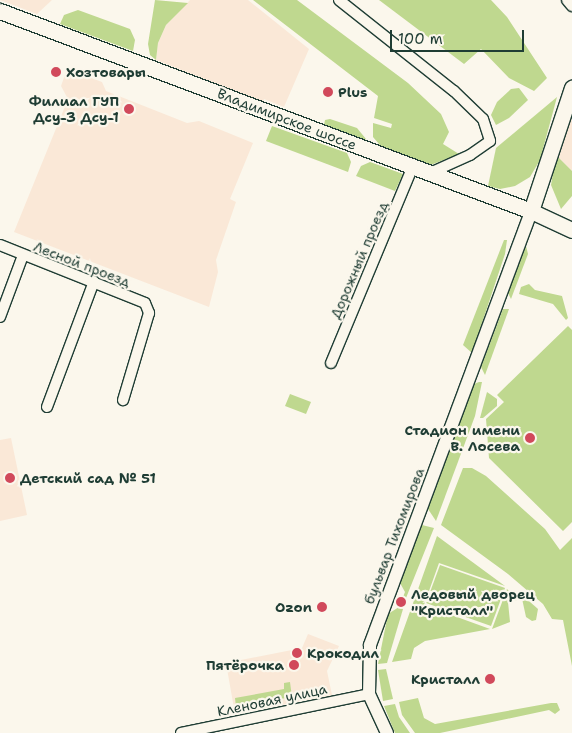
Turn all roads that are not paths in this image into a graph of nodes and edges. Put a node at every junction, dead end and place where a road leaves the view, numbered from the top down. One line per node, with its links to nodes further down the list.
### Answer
1 (340, 0): 7 (street)
2 (567, 0): 3 (street)
3 (572, 6)
4 (0, 11): 6 (main road, Владимирское шоссе)
5 (572, 88): 8 (main road)
6 (413, 166): 7 (main road, Владимирское шоссе); 14 (street, Дорожный проезд)
7 (430, 173): 8 (main road, Владимирское шоссе)
8 (531, 211): 9 (main road, Владимирское шоссе); 17 (street, бульвар Тихомирова)
9 (572, 230)
10 (0, 245): 11 (street, Лесной проезд)
11 (23, 255): 12 (street, Лесной проезд); 13 (street)
12 (94, 281): 15 (street, Лесной проезд); 16 (street)
13 (0, 317)
14 (331, 364)
15 (123, 400)
16 (47, 407)
17 (369, 694): 18 (street, Кленовая улица); 19 (street, бульвар Тихомирова)
18 (181, 733)
19 (387, 733)

